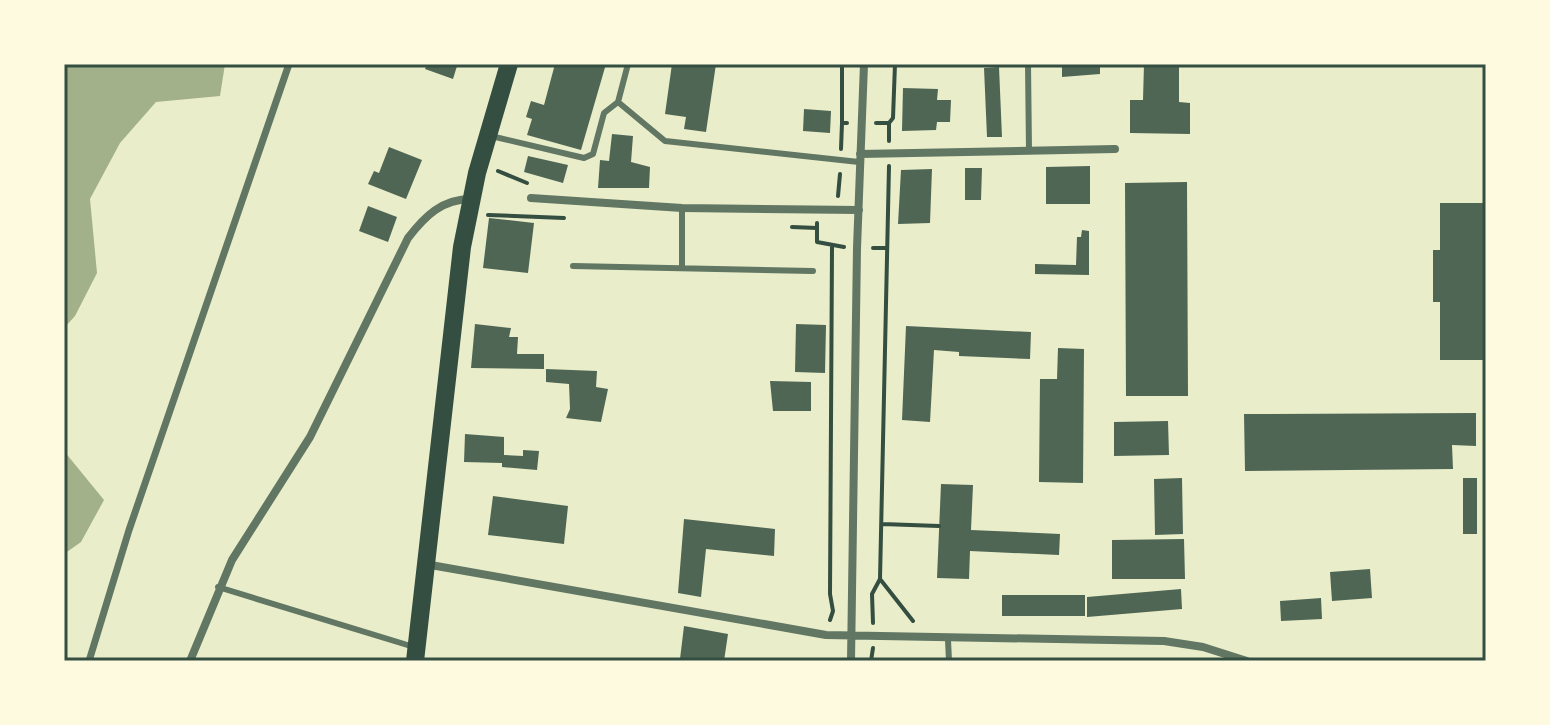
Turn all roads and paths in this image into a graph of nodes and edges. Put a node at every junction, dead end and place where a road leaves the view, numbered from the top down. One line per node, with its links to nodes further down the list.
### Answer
1 (289, 64): 35 (street)
2 (509, 64): 11 (main road)
3 (628, 64): 8 (lane)
4 (842, 64): 9 (path)
5 (864, 64): 14 (street)
6 (895, 64): 10 (path)
7 (1028, 64): 13 (lane)
8 (618, 102): 11 (lane); 14 (lane)
9 (842, 123)
10 (889, 123)
11 (488, 135): 16 (main road)
12 (1115, 149): 13 (street)
13 (1029, 151): 14 (street)
14 (860, 158): 18 (street)
15 (531, 198): 17 (street)
16 (471, 199): 26 (main road); 28 (street)
17 (682, 208): 18 (street); 22 (lane)
18 (859, 210): 30 (street)
19 (832, 247): 29 (path)
20 (886, 248): 24 (path)
21 (573, 266): 22 (lane)
22 (682, 268): 23 (lane)
23 (813, 271)
24 (882, 524): 25 (path); 27 (path)
25 (939, 526)
26 (425, 564): 29 (street); 34 (main road)
27 (880, 579): 31 (path); 32 (path)
28 (218, 587): 34 (lane); 36 (street)
29 (826, 635): 30 (street)
30 (851, 637): 31 (street); 37 (street)
31 (873, 638): 32 (street); 38 (path)
32 (927, 639): 33 (street)
33 (948, 640): 39 (lane); 40 (street)
34 (416, 654)
35 (89, 661)
36 (190, 661)
37 (851, 661)
38 (871, 661)
39 (949, 661)
40 (1247, 661)

